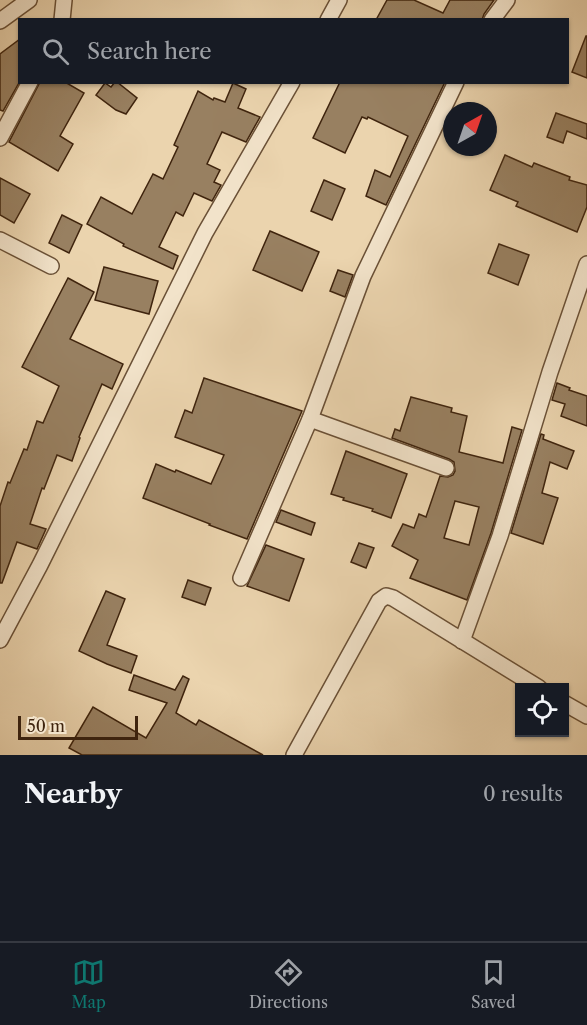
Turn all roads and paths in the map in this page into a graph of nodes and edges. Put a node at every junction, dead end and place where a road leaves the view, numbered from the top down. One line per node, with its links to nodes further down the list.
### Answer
1 (29, 0): 8 (street)
2 (64, 0): 5 (street)
3 (339, 0): 6 (street)
4 (507, 0): 7 (street)
5 (62, 18)
6 (329, 18)
7 (494, 18)
8 (0, 21)
9 (29, 84): 12 (street)
10 (291, 84): 19 (street)
11 (455, 84): 16 (street)
12 (0, 138)
13 (0, 240): 15 (street)
14 (587, 264): 20 (street)
15 (51, 266)
16 (310, 419): 17 (street); 18 (street)
17 (446, 468)
18 (241, 578)
19 (0, 640)
20 (462, 641): 21 (street); 24 (street)
21 (532, 683)
22 (569, 706): 23 (street)
23 (587, 716)
24 (294, 755)

